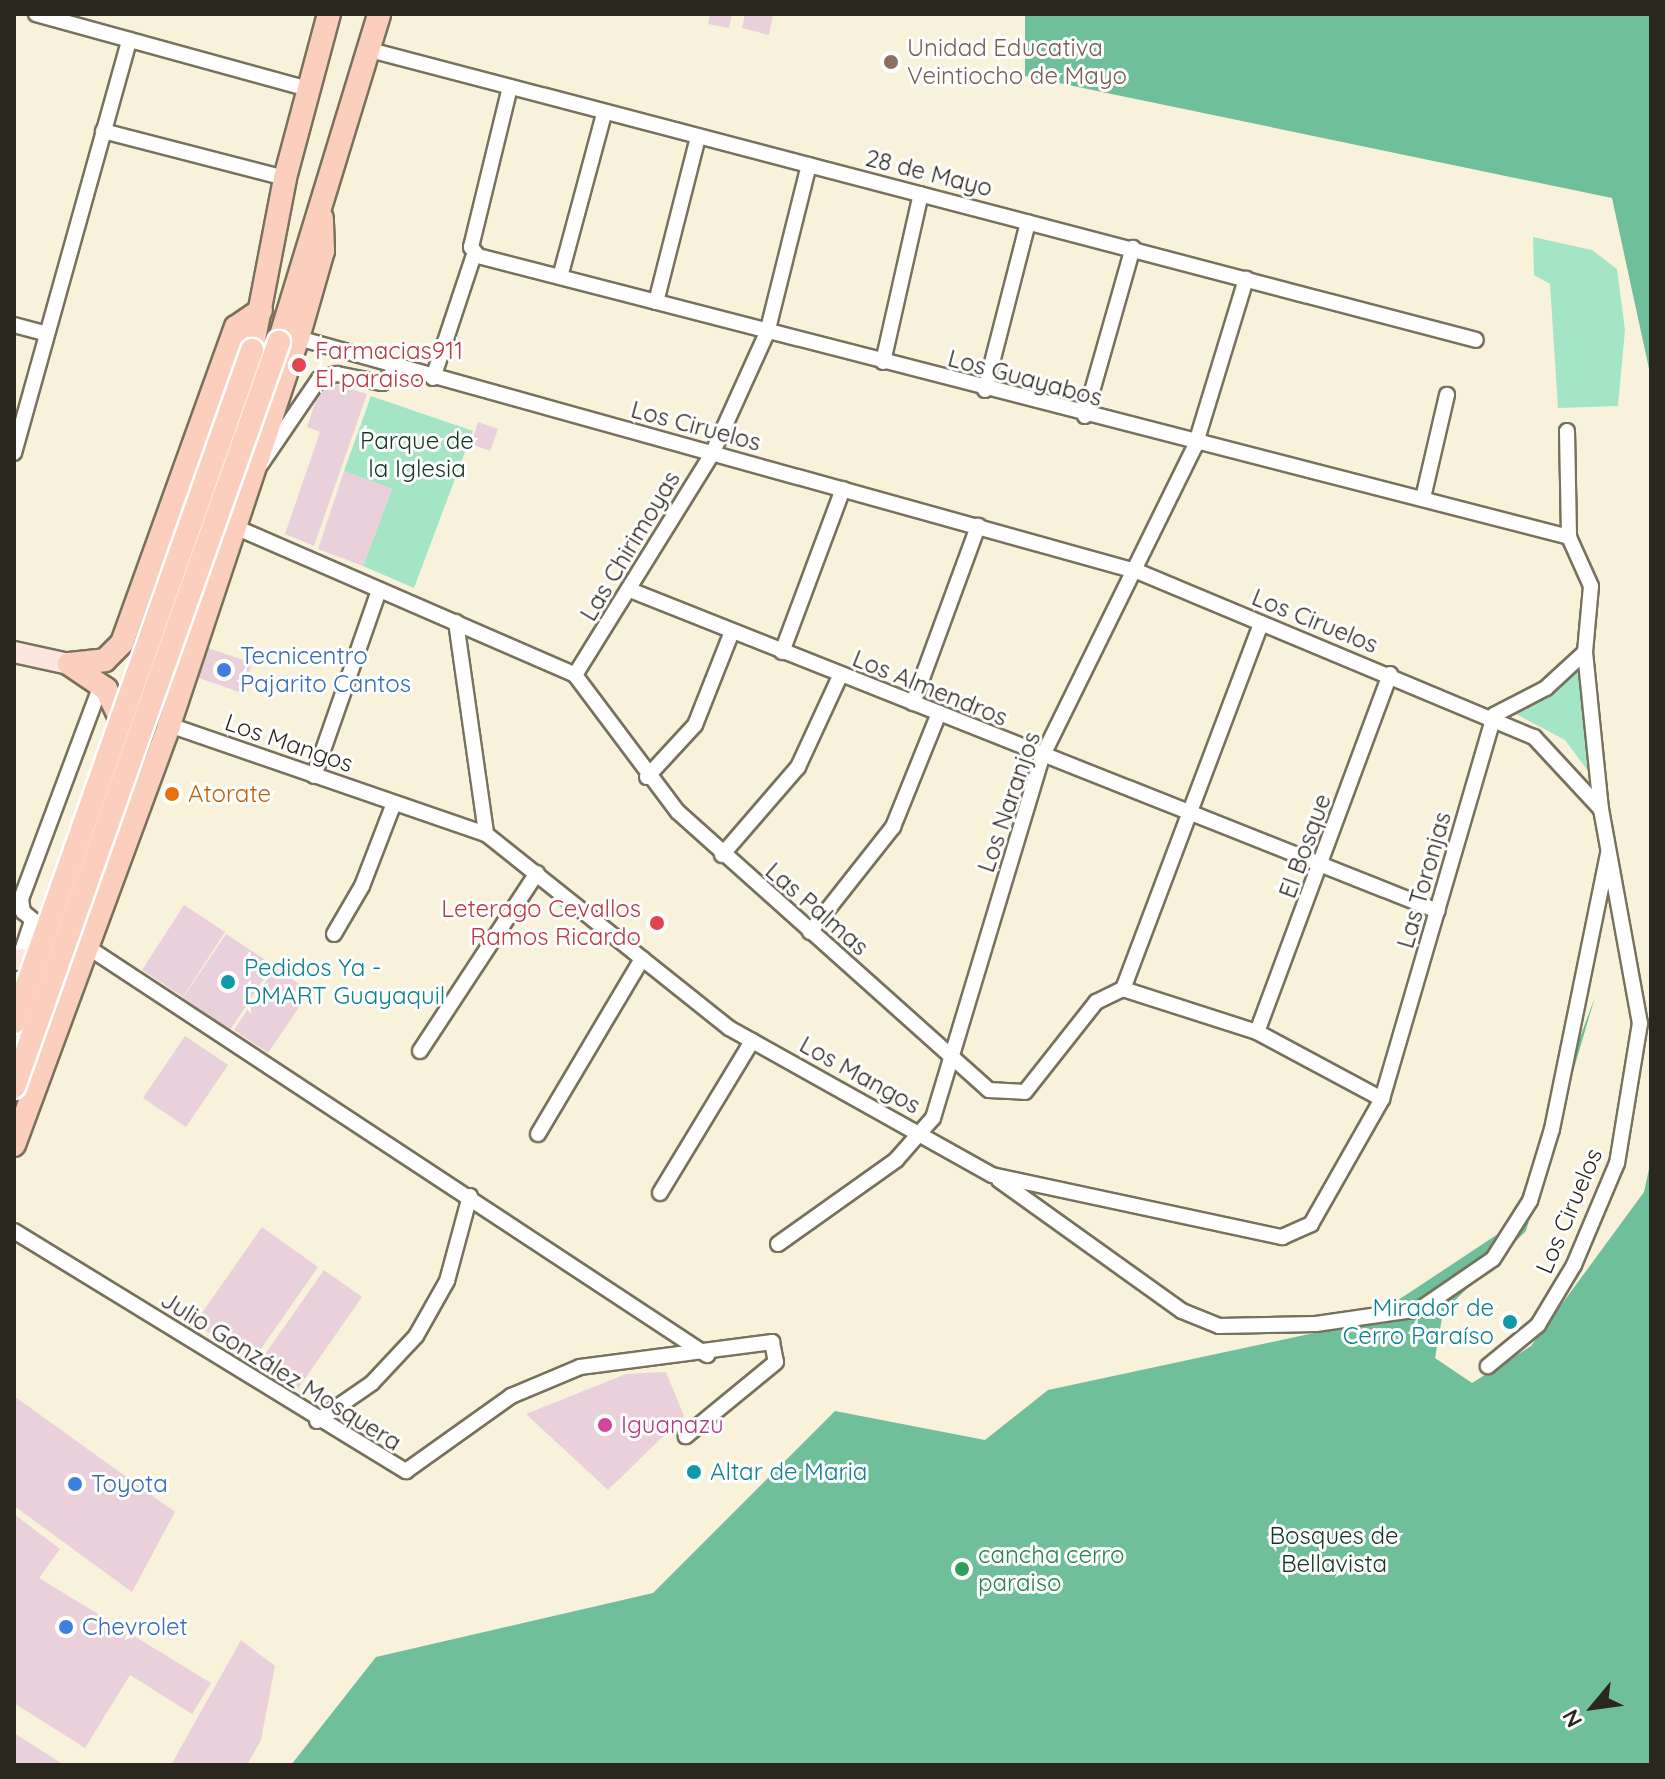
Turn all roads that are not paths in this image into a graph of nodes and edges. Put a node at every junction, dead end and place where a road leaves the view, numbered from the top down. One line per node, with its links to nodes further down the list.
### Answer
1 (36, 14): 4 (street)
2 (329, 14): 7 (main road)
3 (379, 14): 5 (main road)
4 (129, 40): 7 (street); 9 (street)
5 (370, 50): 6 (street, 28 de Mayo); 24 (main road)
6 (510, 87): 8 (street, 28 de Mayo); 16 (street)
7 (308, 89): 12 (main road)
8 (604, 114): 10 (street, 28 de Mayo); 17 (street)
9 (103, 131): 12 (street); 23 (street)
10 (698, 137): 11 (street, 28 de Mayo); 19 (street)
11 (809, 165): 13 (street, 28 de Mayo); 22 (street, Las Chirimoyas)
12 (285, 178): 20 (main road)
13 (921, 194): 14 (street, 28 de Mayo); 26 (street)
14 (1028, 222): 15 (street, 28 de Mayo); 29 (street)
15 (1133, 248): 18 (street, 28 de Mayo); 31 (street)
16 (473, 253): 17 (street, Los Guayabos); 28 (street)
17 (560, 277): 19 (street, Los Guayabos)
18 (1246, 279): 25 (street, 28 de Mayo); 33 (street, Los Naranjos)
19 (656, 302): 22 (street, Los Guayabos)
20 (261, 310): 45 (main road); 86 (main road, bridge)
21 (14, 325): 23 (street)
22 (767, 333): 26 (street, Los Guayabos); 35 (street, Las Chirimoyas)
23 (47, 334): 34 (street)
24 (288, 340): 27 (street, Los Ciruelos); 36 (main road); 92 (main road, bridge)
25 (1476, 340)
26 (883, 362): 29 (street, Los Guayabos)
27 (398, 368): 28 (street, Los Ciruelos); 36 (street)
28 (433, 378): 35 (street, Los Ciruelos)
29 (985, 390): 31 (street, Los Guayabos)
30 (1447, 395): 38 (street)
31 (1085, 416): 33 (street, Los Guayabos)
32 (1567, 431): 41 (street)
33 (1195, 446): 38 (street, Los Guayabos); 42 (street, Los Naranjos)
34 (14, 453)
35 (712, 454): 37 (street, Los Ciruelos); 44 (street, Las Chirimoyas)
36 (251, 475): 39 (main road)
37 (843, 489): 40 (street, Los Ciruelos); 51 (street)
38 (1423, 498): 41 (street, Los Guayabos)
39 (233, 526): 43 (street); 49 (main road)
40 (978, 526): 42 (street, Los Ciruelos); 58 (street)
41 (1569, 537): 52 (street)
42 (1139, 572): 47 (street, Los Ciruelos); 63 (street, Los Naranjos)
43 (379, 590): 46 (street); 64 (street)
44 (630, 590): 48 (street, Los Almendros); 55 (street, Las Chirimoyas)
45 (131, 619): 49 (main road); 53 (main road)
46 (456, 622): 55 (street); 70 (street)
47 (1261, 623): 54 (street, Los Ciruelos); 68 (street)
48 (731, 634): 51 (street, Los Almendros); 65 (street)
49 (199, 636): 62 (main road)
50 (14, 652): 53 (main road)
51 (782, 652): 56 (street, Los Almendros)
52 (1585, 652): 60 (street); 67 (street)
53 (69, 664): 61 (main road)
54 (1390, 674): 60 (street, Los Ciruelos); 73 (street, El Bosque)
55 (575, 675): 65 (street, Las Palmas)
56 (840, 676): 58 (street, Los Almendros); 72 (street)
57 (97, 696): 76 (street)
58 (913, 703): 59 (street, Los Almendros)
59 (939, 713): 63 (street, Los Almendros); 77 (street)
60 (1494, 715): 67 (street, Los Ciruelos); 75 (street, Las Toronjas)
61 (124, 722): 69 (main road); 79 (main road)
62 (169, 725): 64 (street, Los Mangos); 69 (main road)
63 (1042, 757): 68 (street, Los Almendros); 91 (street, Los Naranjos)
64 (314, 776): 66 (street, Los Mangos)
65 (647, 777): 72 (street, Las Palmas)
66 (394, 803): 70 (street, Los Mangos); 78 (street)
67 (1601, 809): 71 (street, Los Ciruelos)
68 (1184, 813): 73 (street, Los Almendros); 84 (street)
69 (133, 819): 80 (main road)
70 (486, 834): 74 (street, Los Mangos)
71 (1609, 849): 97 (street); 104 (street, Los Ciruelos)
72 (722, 855): 77 (street, Las Palmas)
73 (1321, 868): 75 (street, Los Almendros); 87 (street, El Bosque)
74 (537, 873): 82 (street, Los Mangos); 90 (street)
75 (1438, 911): 93 (street, Las Toronjas)
76 (32, 921): 79 (street); 83 (street)
77 (810, 932): 91 (street, Las Palmas)
78 (334, 934)
79 (56, 939): 81 (main road)
80 (86, 946): 81 (main road); 88 (main road); 99 (street)
81 (43, 959): 83 (main road)
82 (642, 959): 89 (street, Los Mangos); 94 (street)
83 (16, 960)
84 (1123, 989): 87 (street); 91 (street, Las Palmas)
85 (14, 1001): 88 (main road)
86 (14, 1022)
87 (1257, 1032): 93 (street)
88 (54, 1033): 96 (main road)
89 (752, 1041): 95 (street, Los Mangos); 98 (street)
90 (420, 1051)
91 (954, 1058): 95 (street, Los Naranjos)
92 (14, 1087)
93 (1382, 1099): 101 (street, Las Toronjas)
94 (538, 1134)
95 (921, 1135): 97 (street, Los Mangos); 102 (street, Los Naranjos)
96 (14, 1145)
97 (992, 1175): 101 (street, Los Mangos)
98 (660, 1193)
99 (470, 1196): 103 (street); 105 (street)
100 (14, 1231): 105 (street, Julio González Mosquera)
101 (1269, 1234)
102 (778, 1244)
103 (707, 1355): 105 (street, Julio González Mosquera); 106 (street)
104 (1488, 1366)
105 (317, 1421)
106 (686, 1436)

